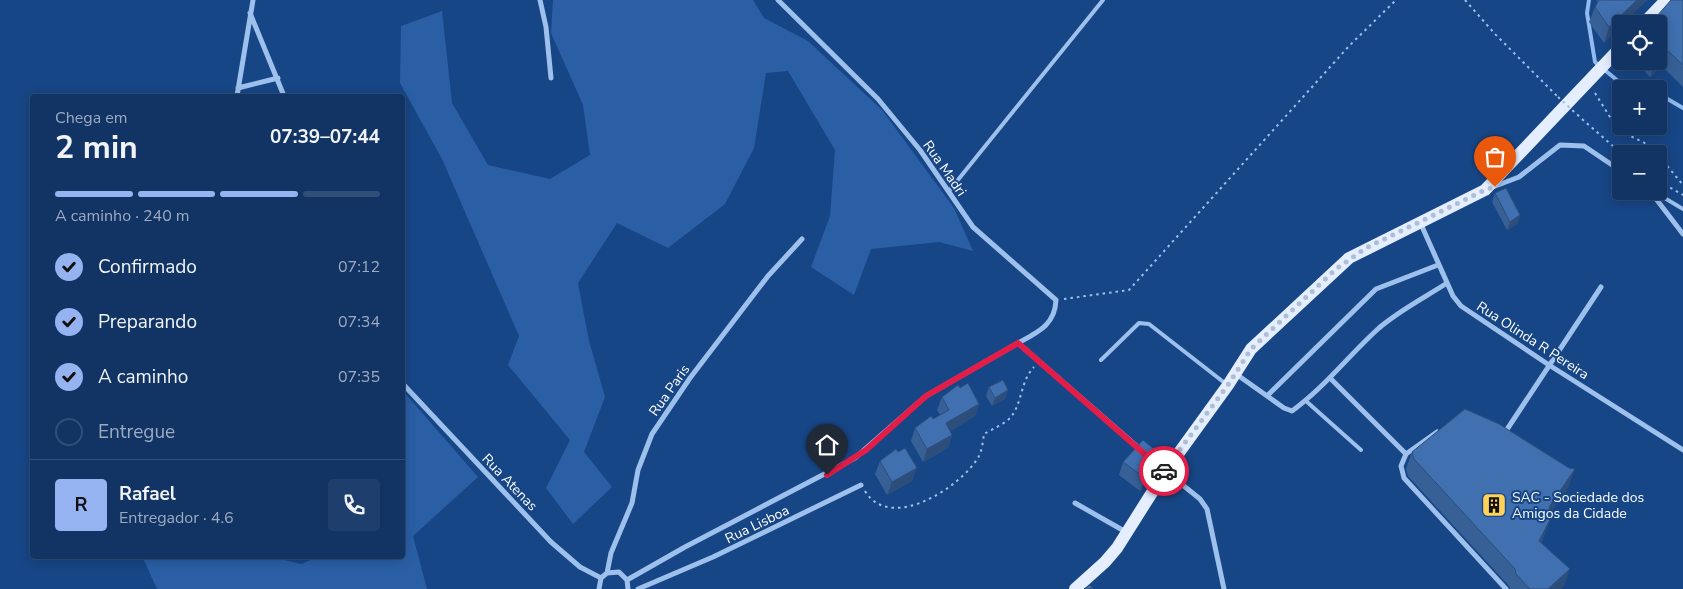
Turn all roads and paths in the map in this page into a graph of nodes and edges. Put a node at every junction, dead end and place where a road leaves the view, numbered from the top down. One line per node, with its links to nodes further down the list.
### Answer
1 (253, 0): 8 (street)
2 (540, 0): 12 (street)
3 (778, 0): 24 (street, Rua Madri)
4 (1103, 0): 24 (lane)
5 (1396, 0): 35 (path)
6 (1465, 0): 17 (path, bridge)
7 (1666, 0): 9 (main road)
8 (250, 13): 11 (street); 14 (street)
9 (1652, 15)
10 (1612, 57): 13 (main road)
11 (278, 78): 14 (street); 16 (street)
12 (551, 78)
13 (1588, 81): 18 (path); 23 (main road)
14 (238, 88): 15 (street)
15 (237, 94)
16 (283, 94)
17 (1612, 145)
18 (1648, 145)
19 (1612, 165): 23 (street)
20 (1667, 166): 21 (path)
21 (1683, 185)
22 (1667, 186): 25 (path)
23 (1485, 190): 29 (main road)
24 (949, 191): 35 (street, Rua Madri)
25 (1683, 195)
26 (1667, 199): 28 (lane)
27 (1658, 200): 30 (street)
28 (1683, 208)
29 (1420, 221): 32 (street, Rua Olinda R Pereira); 40 (main road)
30 (1683, 234)
31 (802, 239): 57 (street, Rua Paris)
32 (1438, 265): 33 (street, Rua Olinda R Pereira); 44 (street)
33 (1446, 283): 39 (street, Rua Olinda R Pereira); 41 (street)
34 (1601, 287): 39 (street)
35 (1056, 300): 36 (street)
36 (1018, 343): 38 (street); 59 (street, Rua Lisboa)
37 (1101, 360): 42 (lane)
38 (1039, 361): 50 (street); 54 (path)
39 (1548, 365): 47 (street); 49 (street, Rua Olinda R Pereira)
40 (1235, 374): 42 (main road); 44 (street)
41 (1331, 378): 45 (street); 51 (street)
42 (1228, 385): 53 (main road)
43 (405, 386): 58 (street, Rua Atenas)
44 (1267, 396): 45 (street)
45 (1306, 401): 48 (lane)
46 (1445, 426): 51 (street)
47 (1500, 440)
48 (1361, 450)
49 (1683, 450)
50 (1143, 452)
51 (1406, 454): 65 (street)
52 (1150, 458): 53 (street)
53 (1165, 472): 56 (main road); 64 (street)
54 (861, 485): 62 (street, Rua Lisboa)
55 (1076, 503): 56 (street)
56 (1128, 533): 63 (main road)
57 (607, 573): 58 (street); 59 (street)
58 (601, 578): 60 (street)
59 (627, 580): 61 (street)
60 (599, 589)
61 (628, 589)
62 (638, 589)
63 (1074, 589)
64 (1224, 589)
65 (1506, 589)

